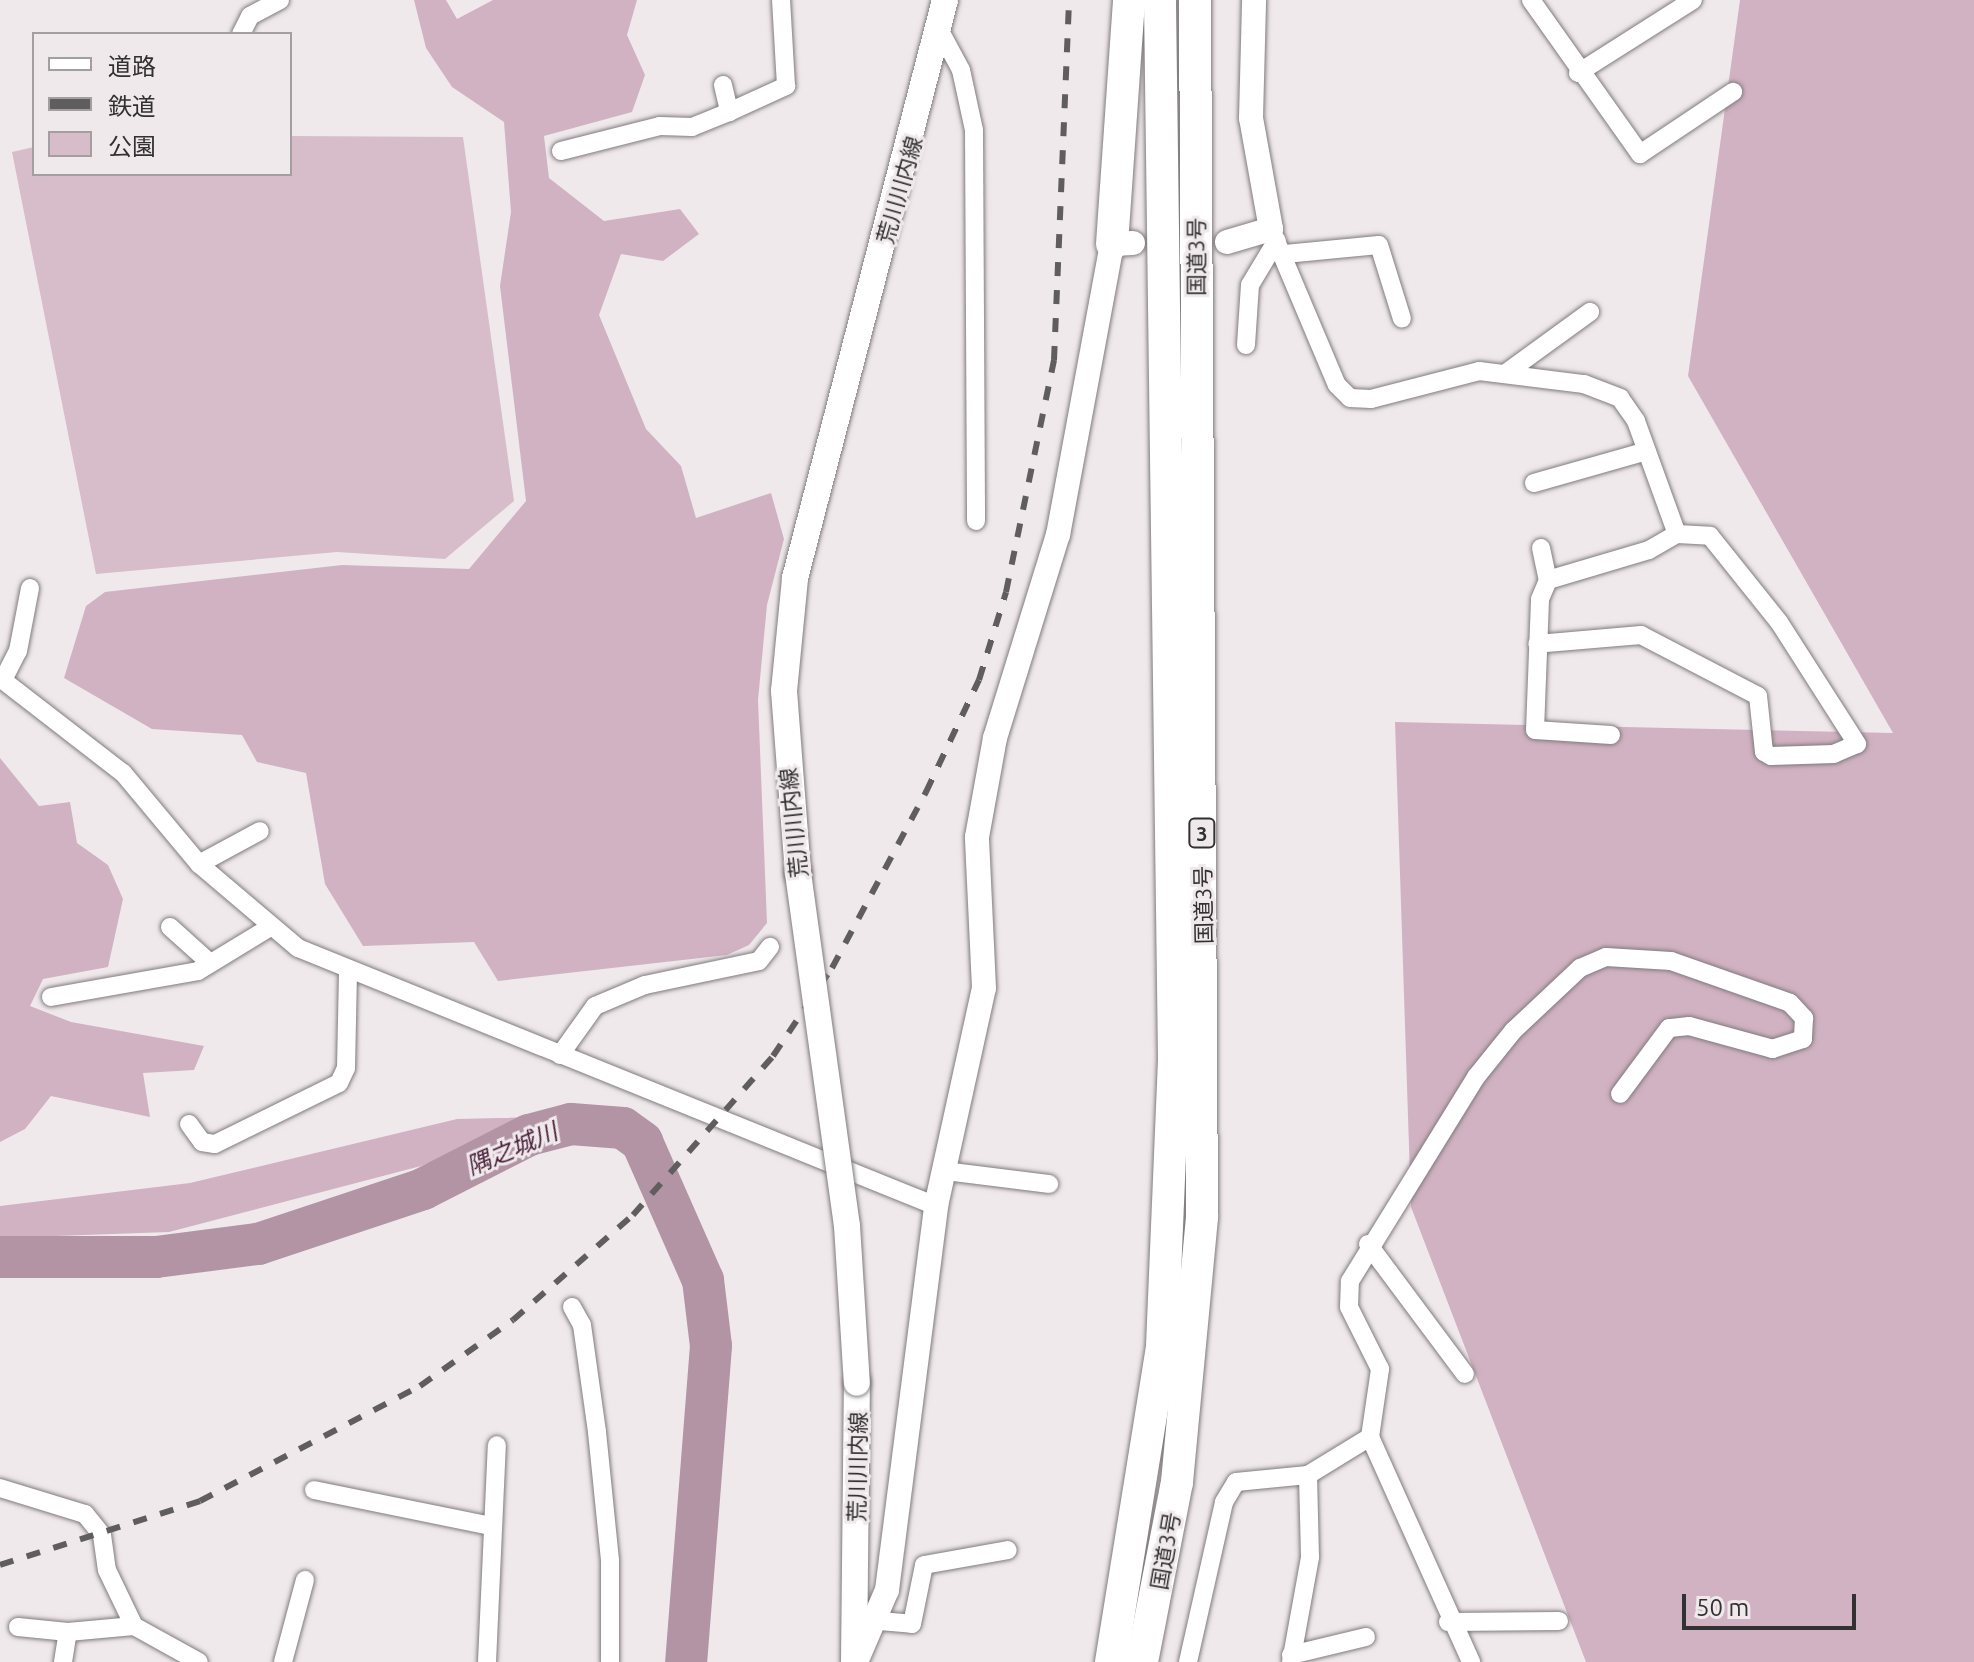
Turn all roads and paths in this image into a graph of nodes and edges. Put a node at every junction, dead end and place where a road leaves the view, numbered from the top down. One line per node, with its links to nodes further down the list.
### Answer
1 (280, 0): 11 (street)
2 (781, 0): 15 (street)
3 (945, 0): 10 (main road, 荒川川内線)
4 (1129, 0): 19 (highway)
5 (1160, 0): 73 (highway, 国道3号 / 3)
6 (1195, 0): 74 (highway, 国道3号 / 3)
7 (1254, 0): 17 (street)
8 (1531, 0): 12 (street)
9 (1693, 0): 12 (street)
10 (940, 31): 26 (street); 72 (main road, 荒川川内線, bridge)
11 (242, 32)
12 (1578, 73): 14 (street)
13 (723, 85): 15 (street)
14 (1733, 92)
15 (729, 112): 16 (street)
16 (561, 151)
17 (1278, 241): 18 (street); 21 (street); 22 (street); 23 (street)
18 (1227, 242)
19 (1122, 244): 45 (street)
20 (1590, 312): 23 (street)
21 (1402, 319)
22 (1246, 345)
23 (1506, 373): 24 (street)
24 (1647, 451): 25 (street); 27 (street)
25 (1534, 483)
26 (976, 521)
27 (1677, 534): 29 (street); 31 (street)
28 (1541, 548): 29 (street)
29 (1548, 580): 31 (street)
30 (30, 588): 32 (street)
31 (1537, 644): 33 (street)
32 (2, 679): 35 (street)
33 (1611, 735)
34 (260, 831): 35 (street)
35 (199, 864): 37 (street)
36 (170, 927): 39 (street)
37 (267, 929): 39 (street); 40 (street)
38 (770, 947): 42 (street)
39 (210, 963): 41 (street)
40 (348, 969): 42 (street); 44 (street)
41 (51, 997)
42 (560, 1055): 47 (street)
43 (1620, 1094): 48 (street)
44 (189, 1124)
45 (945, 1171): 46 (street); 47 (street)
46 (1049, 1184)
47 (936, 1206): 59 (street)
48 (1368, 1244): 50 (street); 51 (street)
49 (572, 1307): 71 (street)
50 (1465, 1374)
51 (1370, 1437): 53 (street); 61 (street)
52 (497, 1445): 56 (street)
53 (1308, 1475): 66 (street); 75 (street)
54 (0, 1488): 62 (street)
55 (314, 1490): 56 (street)
56 (491, 1526): 70 (street)
57 (1008, 1550): 59 (street)
58 (305, 1580): 69 (street)
59 (880, 1621): 72 (street)
60 (1559, 1621): 61 (street)
61 (1448, 1622): 76 (street)
62 (134, 1626): 64 (street); 68 (street)
63 (18, 1627): 64 (street)
64 (68, 1632): 67 (street)
65 (1366, 1637): 66 (street)
66 (1291, 1658)
67 (63, 1662)
68 (199, 1662)
69 (283, 1662)
70 (487, 1662)
71 (610, 1662)
72 (855, 1662)
73 (1111, 1662)
74 (1142, 1662)
75 (1188, 1662)
76 (1471, 1662)

